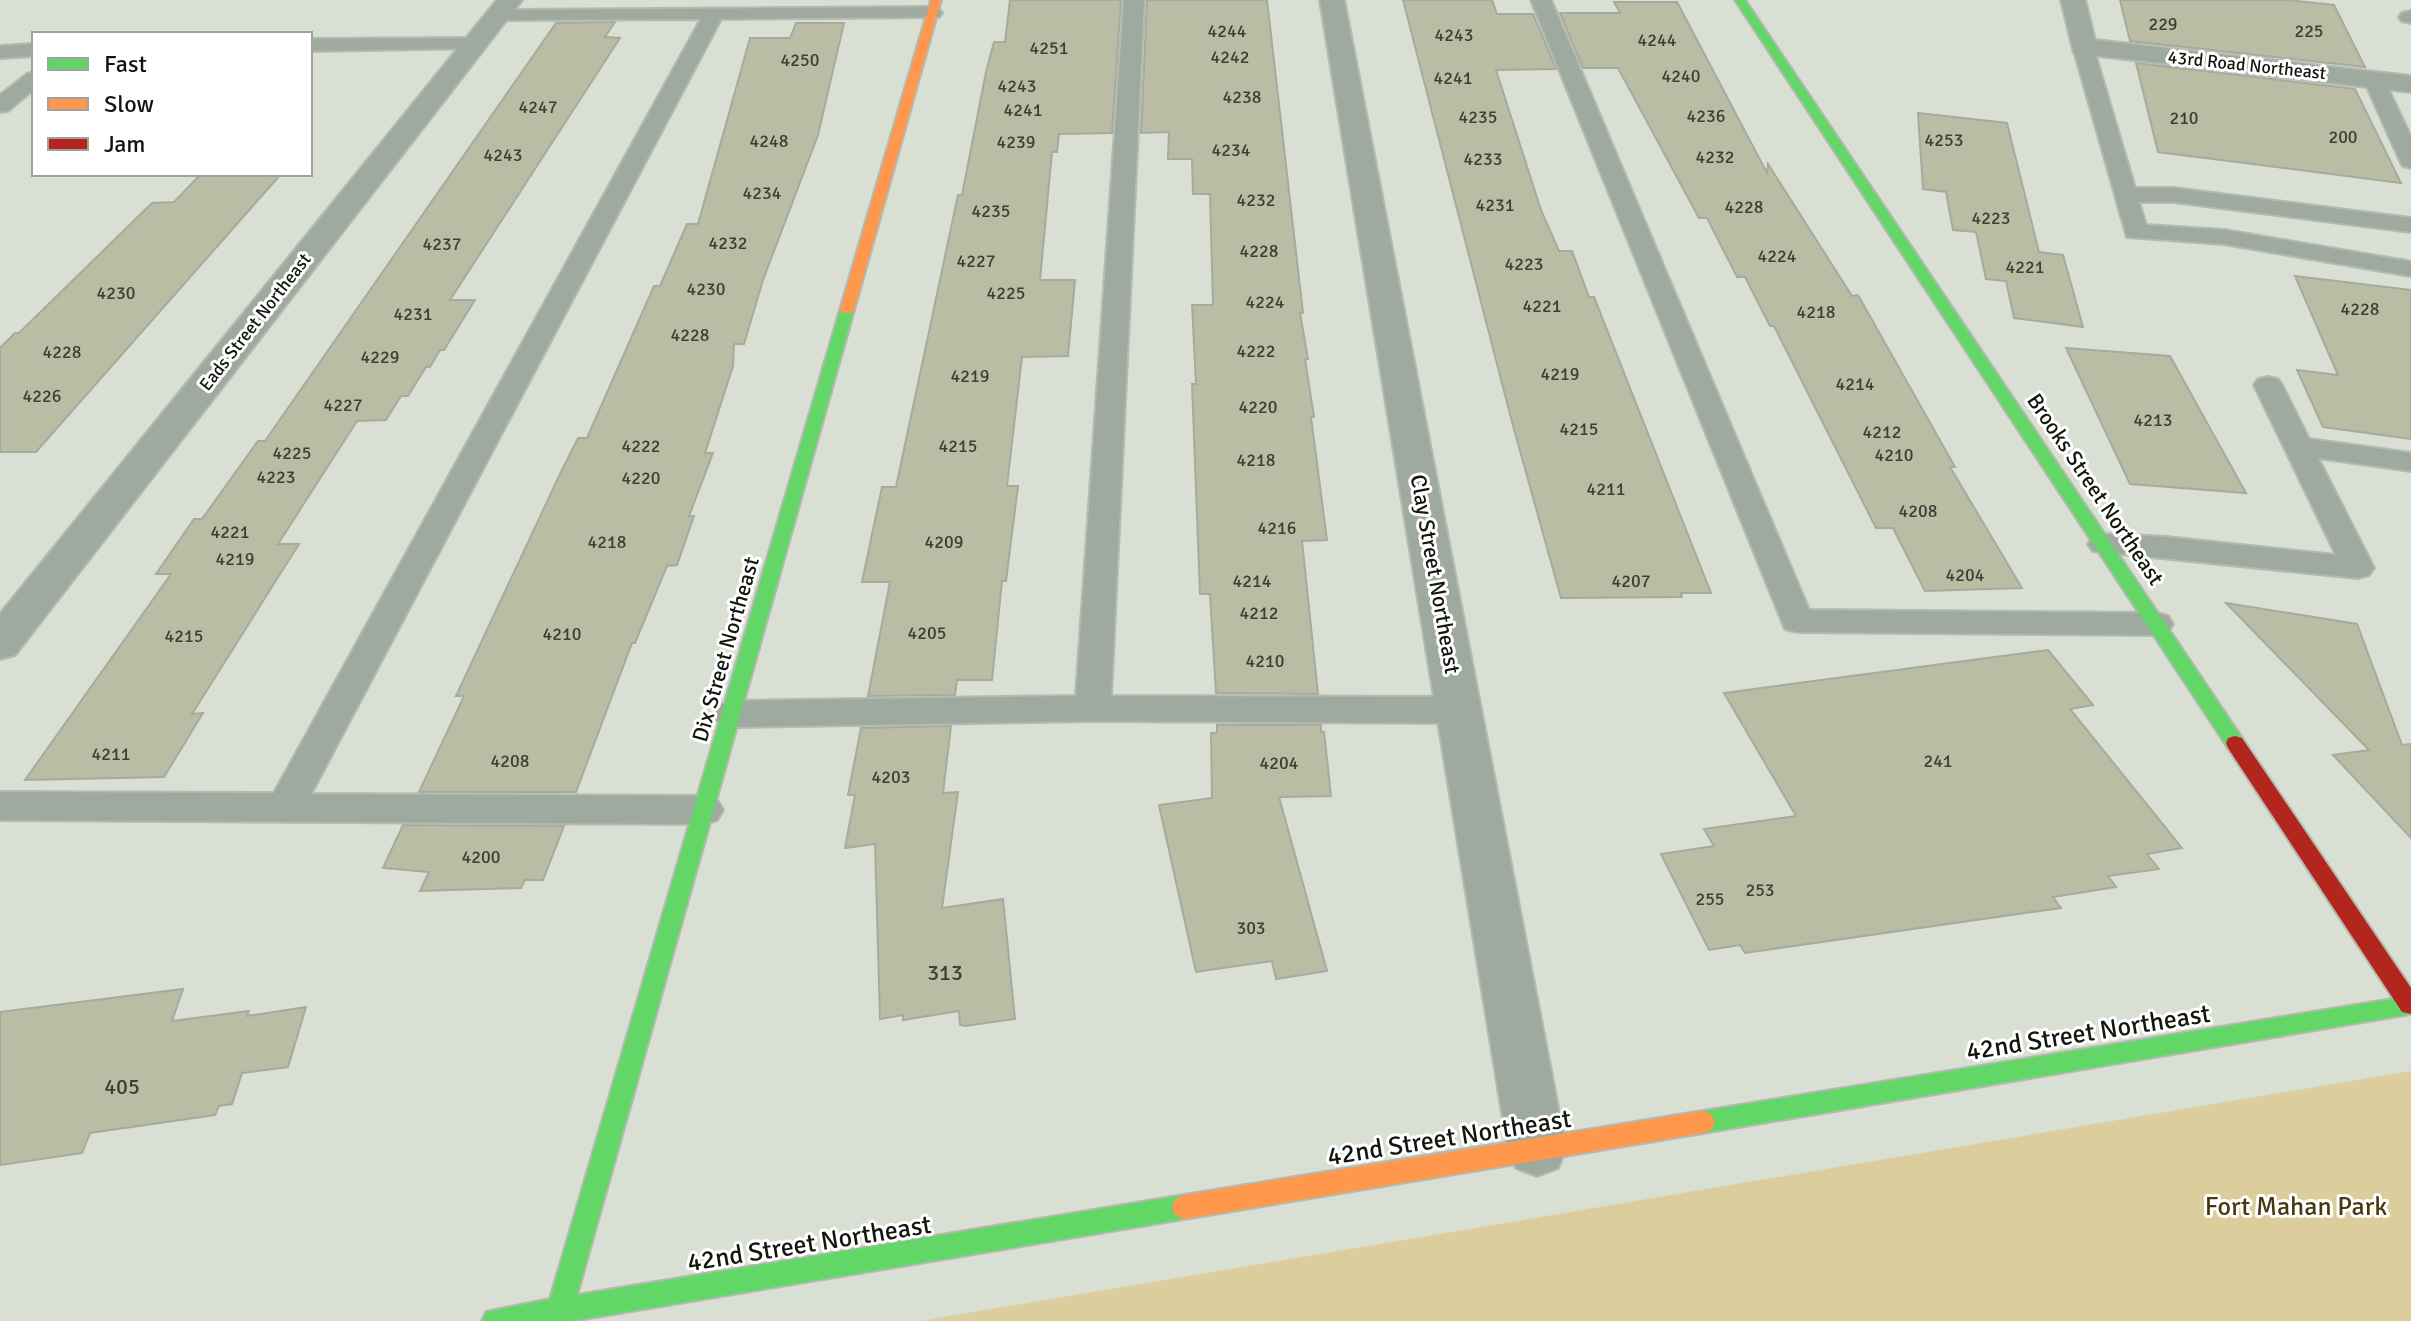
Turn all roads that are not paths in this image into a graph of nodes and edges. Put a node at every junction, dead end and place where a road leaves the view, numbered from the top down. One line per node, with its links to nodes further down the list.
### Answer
1 (1134, 0): 28 (lane)
2 (1332, 0): 29 (street, Clay Street Northeast)
3 (1541, 0): 26 (lane)
4 (1740, 0): 25 (street, Brooks Street Northeast)
5 (2073, 0): 11 (street)
6 (934, 6): 8 (lane); 30 (street, Dix Street Northeast)
7 (504, 7): 8 (lane); 9 (street, Eads Street Northeast)
8 (714, 14): 32 (lane)
9 (475, 44): 10 (lane); 27 (street, Eads Street Northeast)
10 (312, 45)
11 (2083, 47): 15 (street, 43rd Road Northeast); 19 (lane)
12 (32, 50): 13 (lane)
13 (0, 52)
14 (32, 80): 17 (lane)
15 (2374, 80): 16 (street, 43rd Road Northeast); 18 (lane)
16 (2411, 84)
17 (0, 106)
18 (2411, 161)
19 (2125, 195): 20 (lane); 21 (lane)
20 (2411, 225)
21 (2407, 269)
22 (2268, 385): 23 (lane)
23 (2299, 446): 24 (lane); 25 (lane)
24 (2411, 462)
25 (2104, 544): 26 (street, Brooks Street Northeast)
26 (2156, 624): 34 (street, Brooks Street Northeast)
27 (0, 644)
28 (1093, 708): 29 (lane); 30 (lane)
29 (1461, 710): 35 (street, Clay Street Northeast)
30 (731, 714): 33 (street, Dix Street Northeast)
31 (0, 806): 32 (lane)
32 (285, 808): 33 (lane)
33 (704, 810): 36 (street, Dix Street Northeast)
34 (2410, 1005): 35 (street, 42nd Street Northeast)
35 (1537, 1149): 36 (street, 42nd Street Northeast)
36 (560, 1310): 37 (street, 42nd Street Northeast)
37 (495, 1321)

